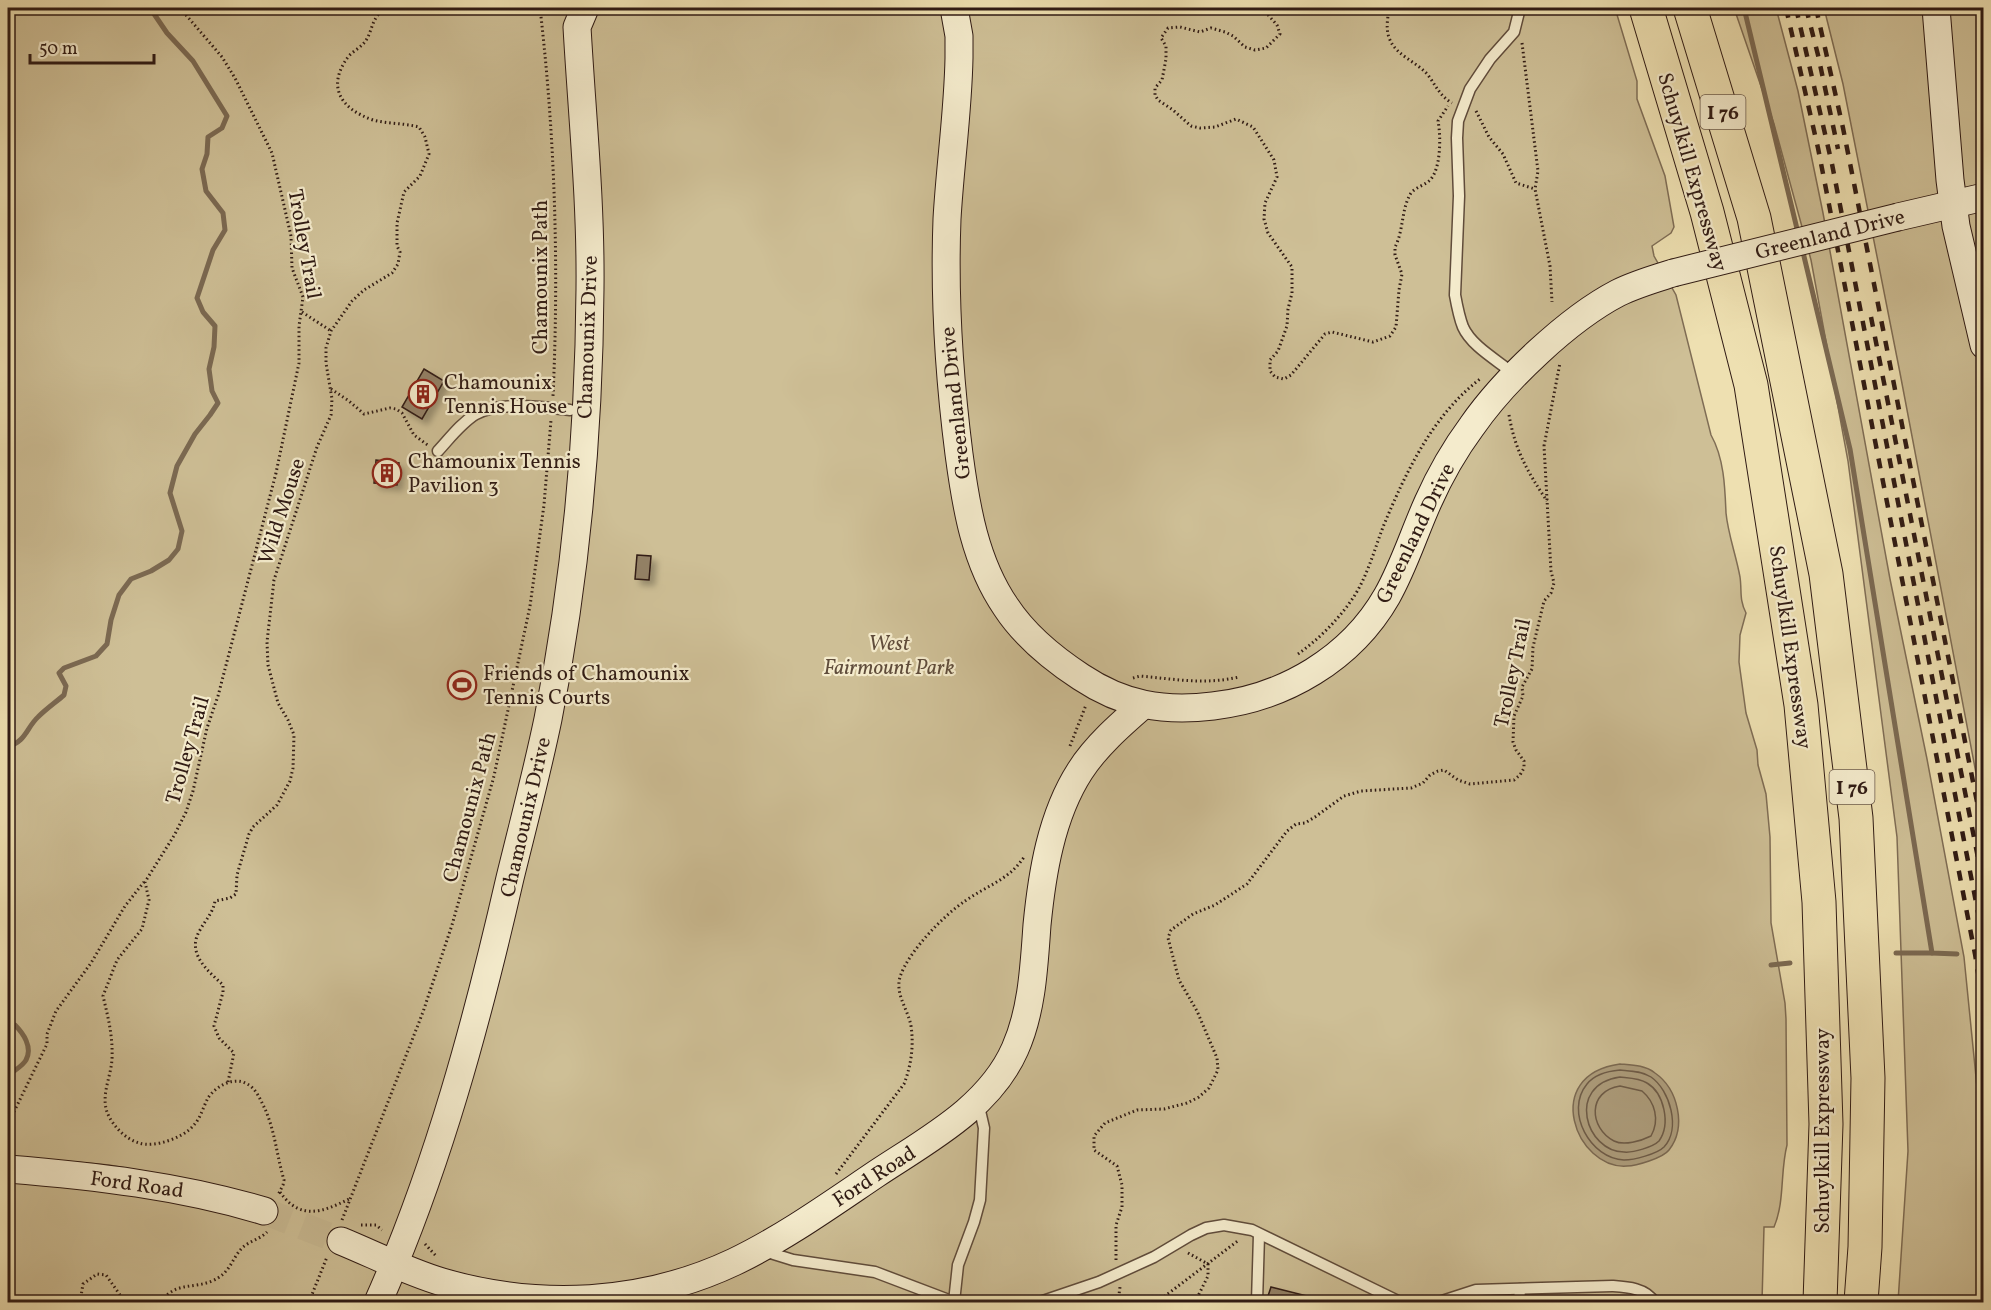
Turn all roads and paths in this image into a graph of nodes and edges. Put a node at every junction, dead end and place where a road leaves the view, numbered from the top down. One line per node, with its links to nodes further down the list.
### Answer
1 (180, 8): 16 (path, Trolley Trail)
2 (387, 8): 17 (path, Wild Mouse)
3 (540, 8): 22 (path, Chamounix Path)
4 (954, 8): 30 (main road, Greenland Drive)
5 (1262, 8): 12 (path)
6 (1520, 8): 11 (lane)
7 (1646, 8): 66 (highway, Schuylkill Expressway / I 76)
8 (1690, 8): 67 (highway, Schuylkill Expressway / I 76)
9 (1936, 8): 14 (main road)
10 (581, 17): 48 (main road, Chamounix Drive)
11 (1518, 22): 15 (path); 20 (lane)
12 (1450, 102)
13 (1983, 197): 14 (main road)
14 (1953, 204): 18 (main road); 20 (main road, Greenland Drive, bridge)
15 (1552, 302)
16 (302, 312): 17 (path); 33 (path, Trolley Trail)
17 (331, 331): 21 (path, Wild Mouse)
18 (1983, 345)
19 (1560, 363): 25 (path, Trolley Trail)
20 (1498, 382): 25 (path); 26 (path); 30 (main road, Greenland Drive)
21 (330, 389): 24 (path); 34 (path, Wild Mouse)
22 (552, 408): 23 (lane); 24 (lane); 39 (path, Chamounix Path)
23 (570, 410)
24 (438, 451)
25 (1548, 503): 50 (path, Trolley Trail)
26 (1293, 657)
27 (1246, 676): 28 (path)
28 (1129, 681)
29 (1092, 699): 31 (path)
30 (1143, 705): 35 (main road, Ford Road)
31 (1066, 754)
32 (1027, 852): 38 (path)
33 (145, 882): 34 (path); 36 (path, Trolley Trail)
34 (228, 1082): 40 (path)
35 (978, 1102): 46 (main road, Ford Road); 57 (lane)
36 (8, 1124)
37 (8, 1169): 40 (main road, Ford Road)
38 (835, 1176)
39 (350, 1199): 40 (path); 43 (path, Chamounix Path)
40 (272, 1208): 54 (path)
41 (382, 1230): 43 (path)
42 (1256, 1232): 45 (lane); 49 (path); 61 (lane); 62 (lane)
43 (343, 1236): 48 (main road, Ford Road); 55 (path, Chamounix Path)
44 (424, 1242): 47 (path)
45 (1174, 1245): 49 (path); 50 (lane)
46 (758, 1249): 48 (main road, Ford Road); 57 (lane)
47 (440, 1259)
48 (394, 1264): 56 (main road, Chamounix Drive)
49 (1208, 1264): 59 (path); 60 (path)
50 (1118, 1274): 58 (lane)
51 (1520, 1289): 63 (lane); 64 (lane); 65 (lane)
52 (80, 1302): 53 (path)
53 (125, 1302)
54 (162, 1302)
55 (309, 1302)
56 (378, 1302)
57 (954, 1302)
58 (1040, 1302)
59 (1157, 1302)
60 (1195, 1302)
61 (1257, 1302)
62 (1400, 1302)
63 (1439, 1302)
64 (1519, 1302)
65 (1654, 1302)
66 (1820, 1302)
67 (1861, 1302)

